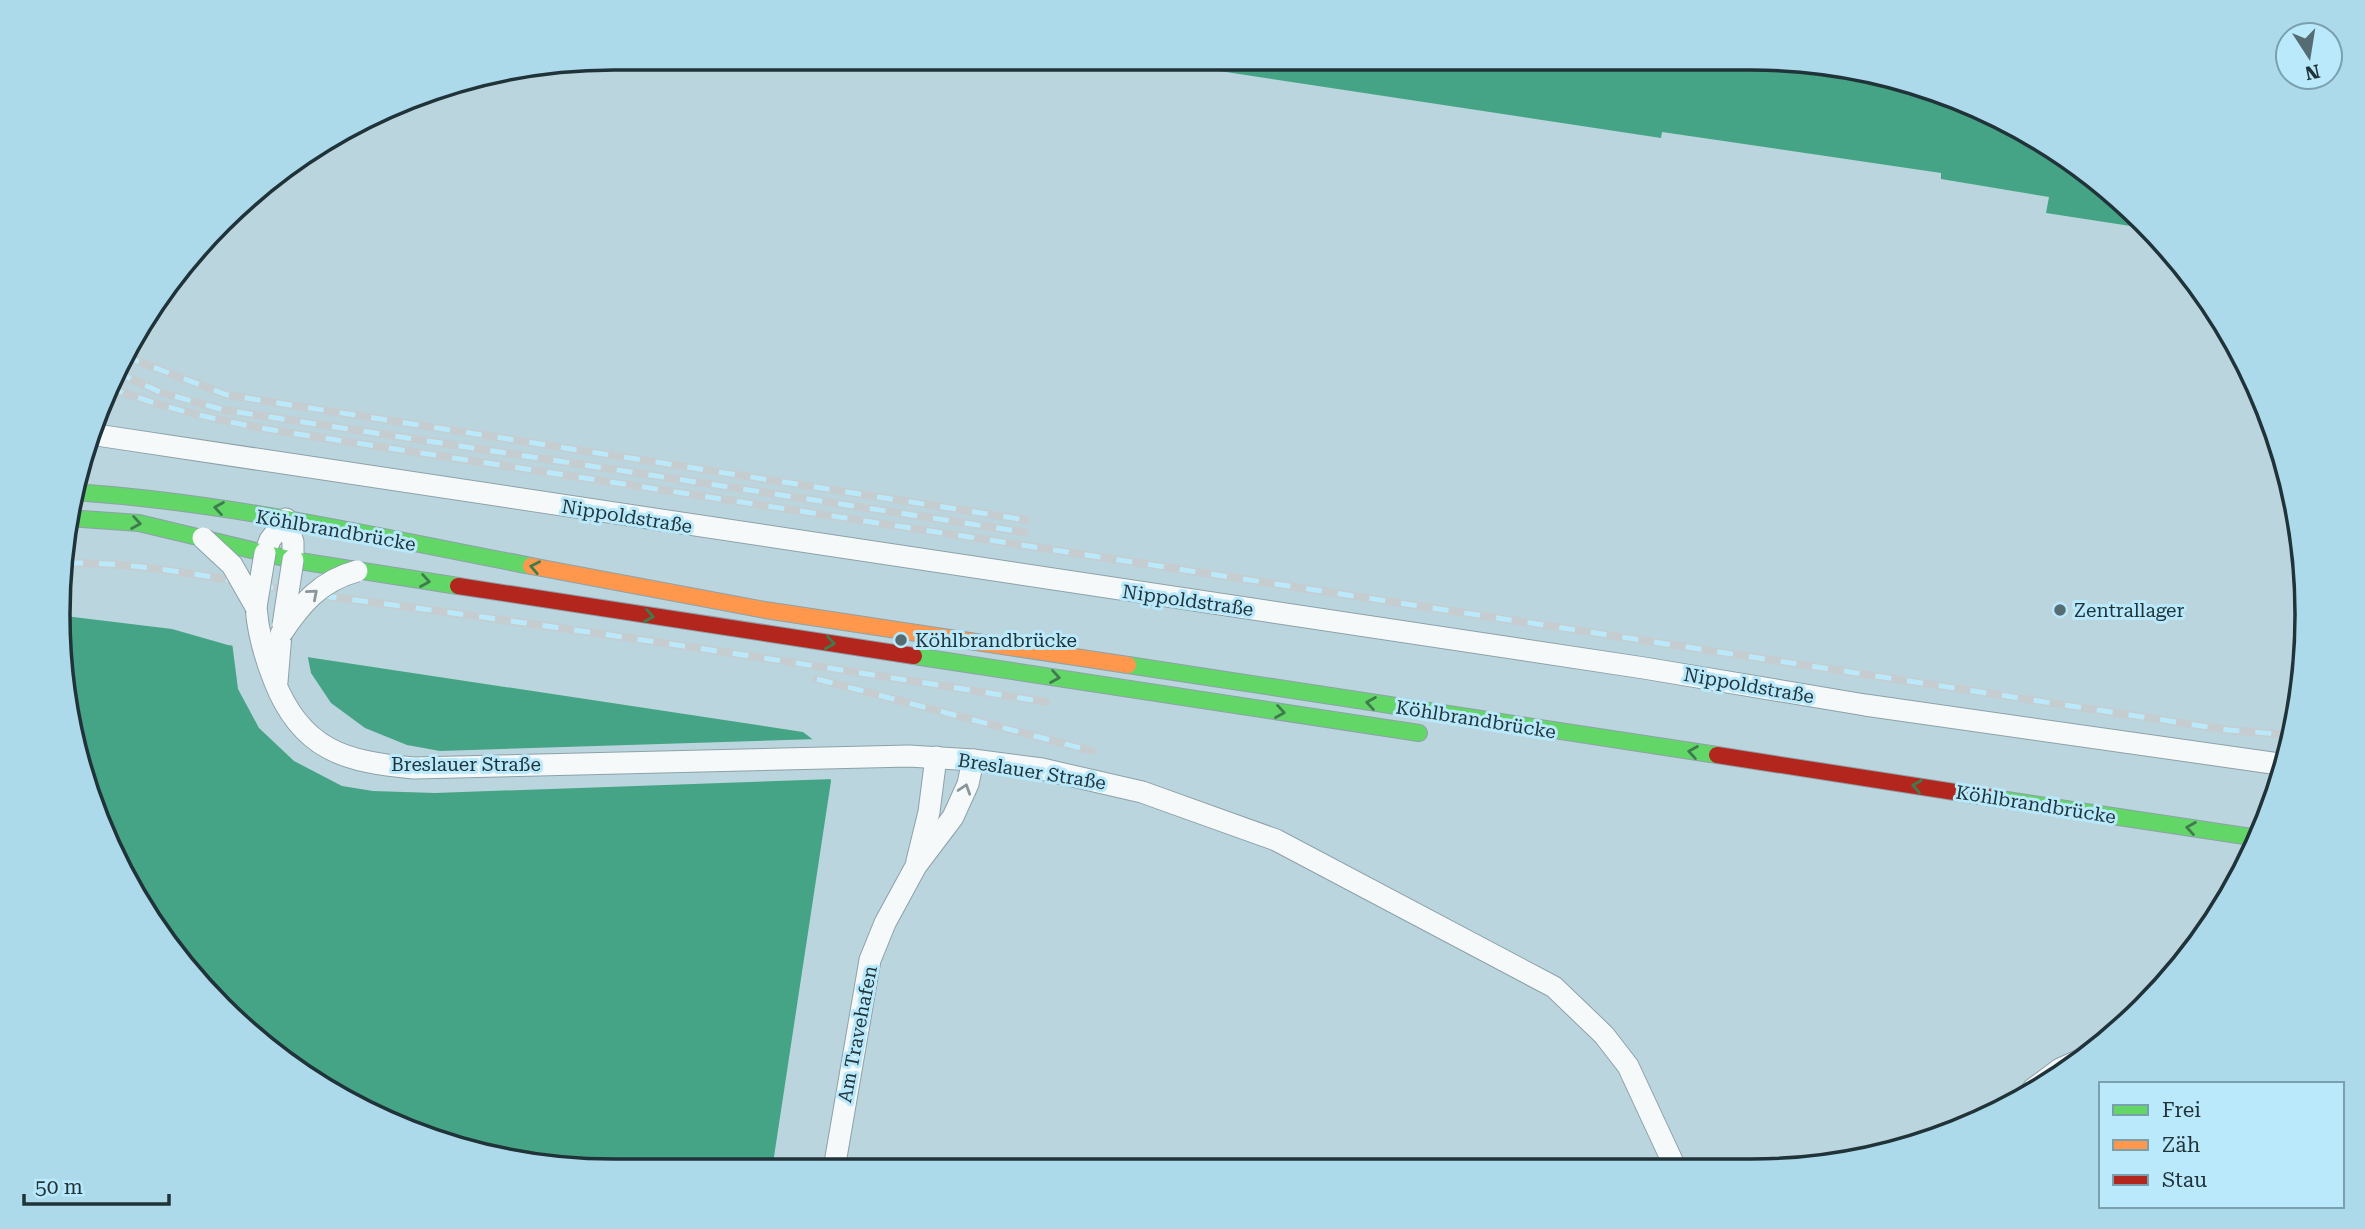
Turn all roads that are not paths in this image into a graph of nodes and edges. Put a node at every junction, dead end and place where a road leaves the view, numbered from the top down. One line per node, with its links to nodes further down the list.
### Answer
1 (100, 436): 15 (street, Nippoldstraße)
2 (84, 493): 4 (main road, Köhlbrandbrücke, one-way to 2)
3 (78, 519): 5 (main road, Köhlbrandbrücke, one-way to 5)
4 (286, 519): 6 (street, Breslauer Straße); 7 (street); 16 (main road, Köhlbrandbrücke, one-way to 4)
5 (203, 538): 6 (main road, Köhlbrandbrücke); 9 (street, Breslauer Straße, bridge)
6 (265, 553): 7 (main road, Köhlbrandbrücke); 9 (street, Breslauer Straße, bridge)
7 (293, 560): 8 (main road, Köhlbrandbrücke); 10 (street, bridge)
8 (357, 570): 10 (street, one-way to 8, bridge); 12 (main road, Köhlbrandbrücke, one-way to 12)
9 (256, 607): 11 (street, Breslauer Straße)
10 (281, 634): 11 (street)
11 (277, 688): 13 (street, Breslauer Straße)
12 (1437, 736)
13 (936, 757): 14 (street, Breslauer Straße); 17 (street, Am Travehafen)
14 (972, 760): 17 (street, Am Travehafen, one-way to 14); 19 (street, Breslauer Straße)
15 (2274, 763)
16 (2248, 836)
17 (916, 866): 18 (street, Am Travehafen)
18 (836, 1159)
19 (1671, 1159)

